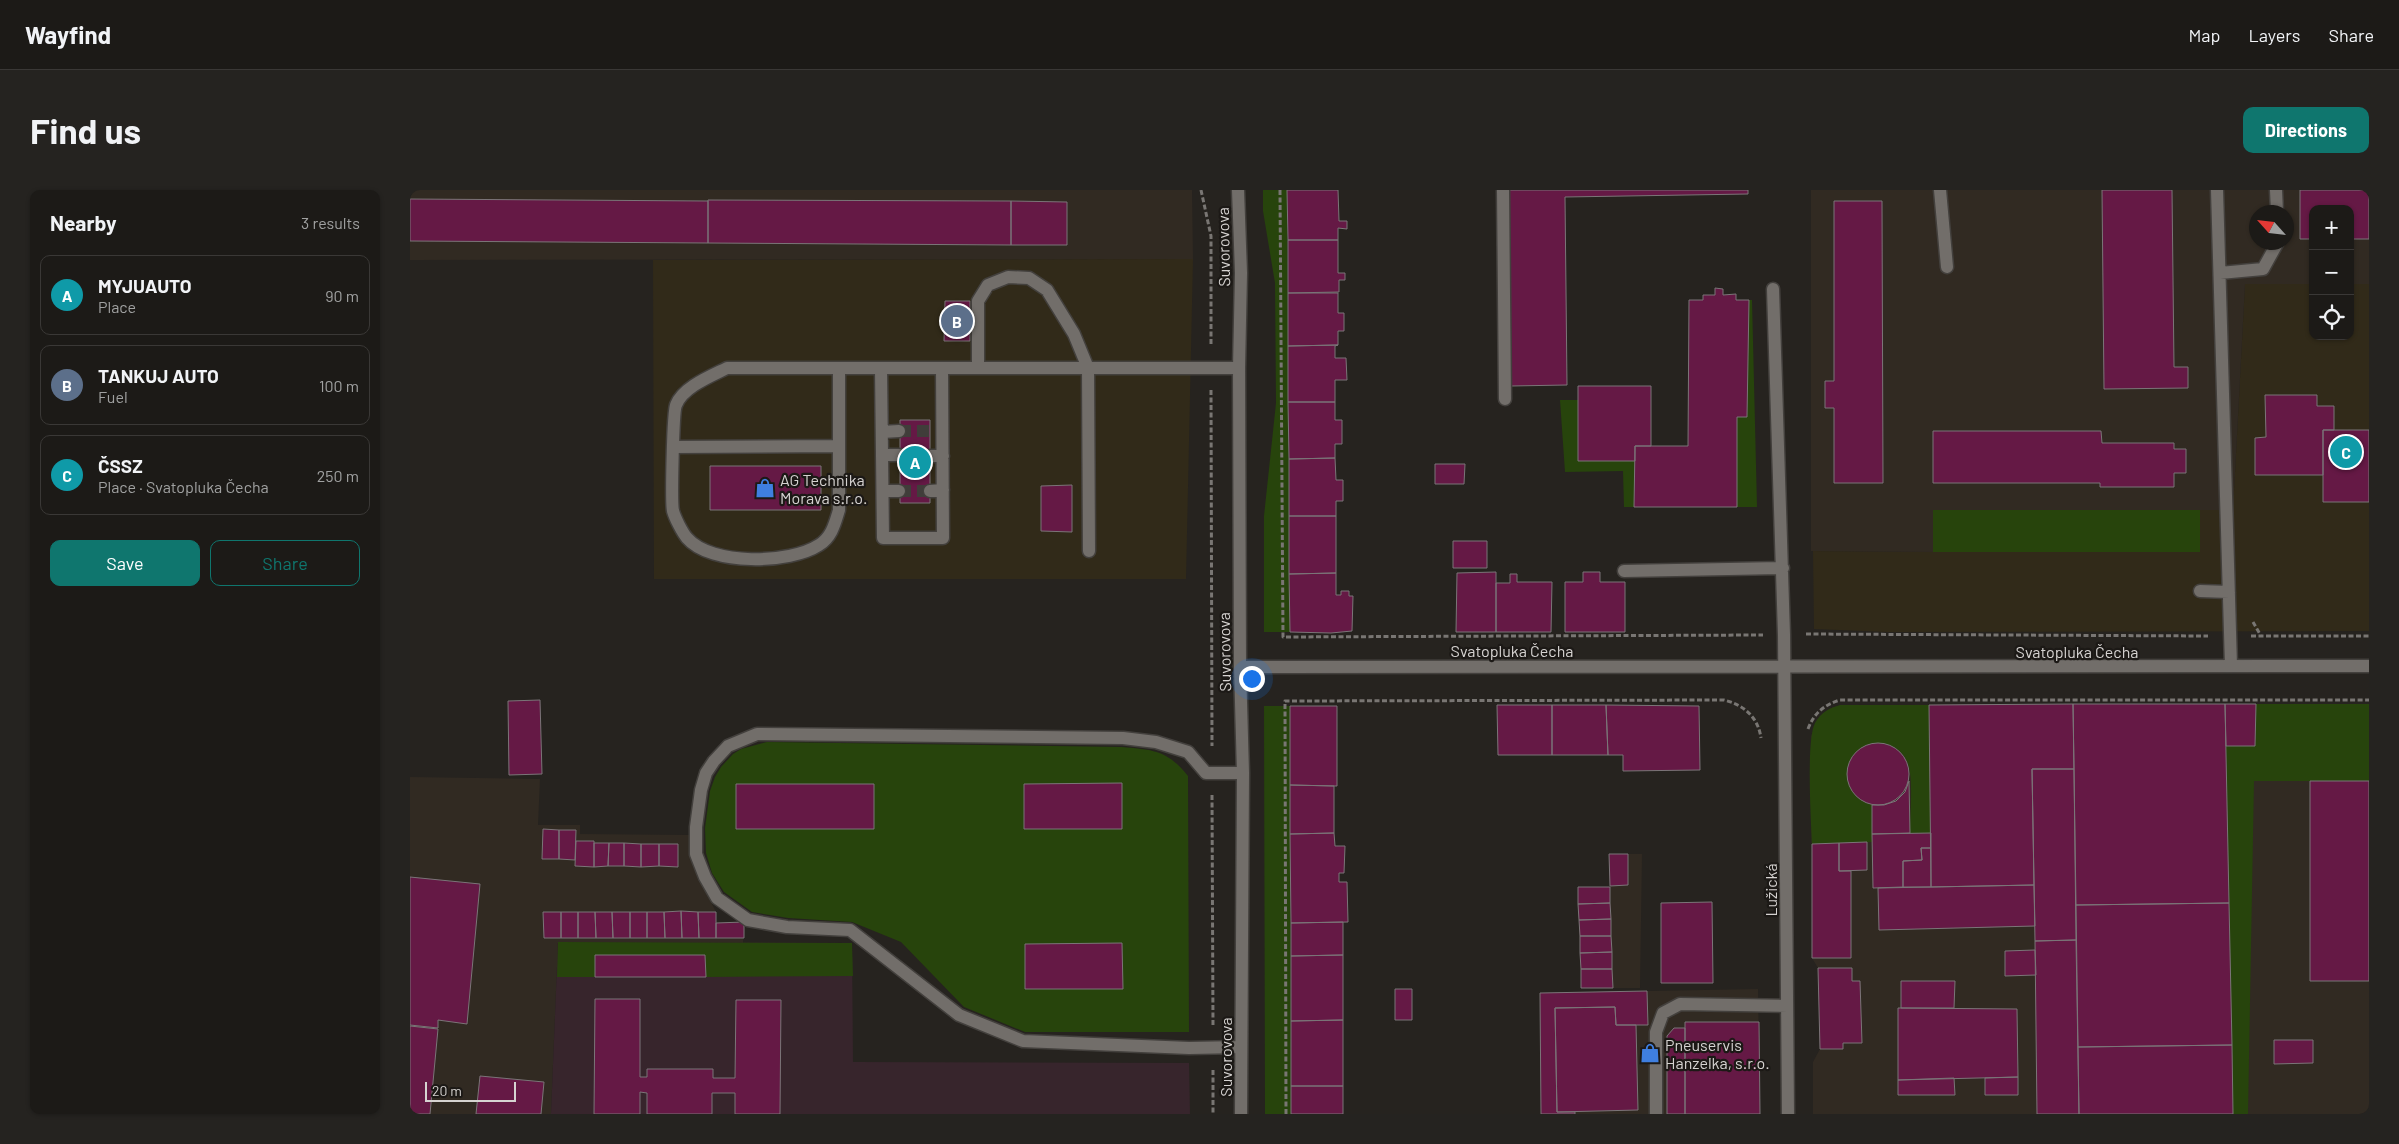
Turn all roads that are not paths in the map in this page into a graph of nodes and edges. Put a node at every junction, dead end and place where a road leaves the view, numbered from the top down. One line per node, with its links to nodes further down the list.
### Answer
1 (1238, 190): 16 (street, Suvorovova)
2 (1503, 190): 17 (street)
3 (1940, 190): 8 (street)
4 (2217, 190): 9 (street)
5 (2276, 190): 6 (street)
6 (2277, 205)
7 (2274, 250): 9 (street)
8 (1948, 267)
9 (2220, 273): 30 (street)
10 (1774, 289): 27 (street)
11 (839, 368): 12 (street); 20 (street); 21 (street)
12 (881, 368): 13 (street); 19 (street)
13 (942, 368): 14 (street); 24 (street)
14 (978, 368): 15 (street); 15 (street)
15 (1088, 368): 16 (street); 26 (street)
16 (1239, 368): 34 (street, Suvorovova)
17 (1506, 399)
18 (899, 431): 19 (street)
19 (882, 432): 22 (street)
20 (839, 446): 21 (street); 21 (street)
21 (673, 447)
22 (882, 455): 23 (street); 24 (street)
23 (899, 455)
24 (883, 491): 25 (street)
25 (899, 491)
26 (1089, 551)
27 (1783, 568): 28 (street); 31 (street)
28 (1624, 571)
29 (2200, 591): 30 (street)
30 (2229, 592): 32 (street)
31 (1785, 666): 32 (street, Svatopluka Čecha); 34 (street, Svatopluka Čecha); 36 (street, Lužická)
32 (2231, 666): 33 (street, Svatopluka Čecha)
33 (2369, 666)
34 (1240, 667): 35 (street, Suvorovova)
35 (1243, 773): 37 (street, Suvorovova); 37 (street)
36 (1787, 1006): 39 (street); 40 (street, Lužická)
37 (1241, 1047): 38 (street, Suvorovova)
38 (1241, 1114)
39 (1656, 1114)
40 (1788, 1114)

